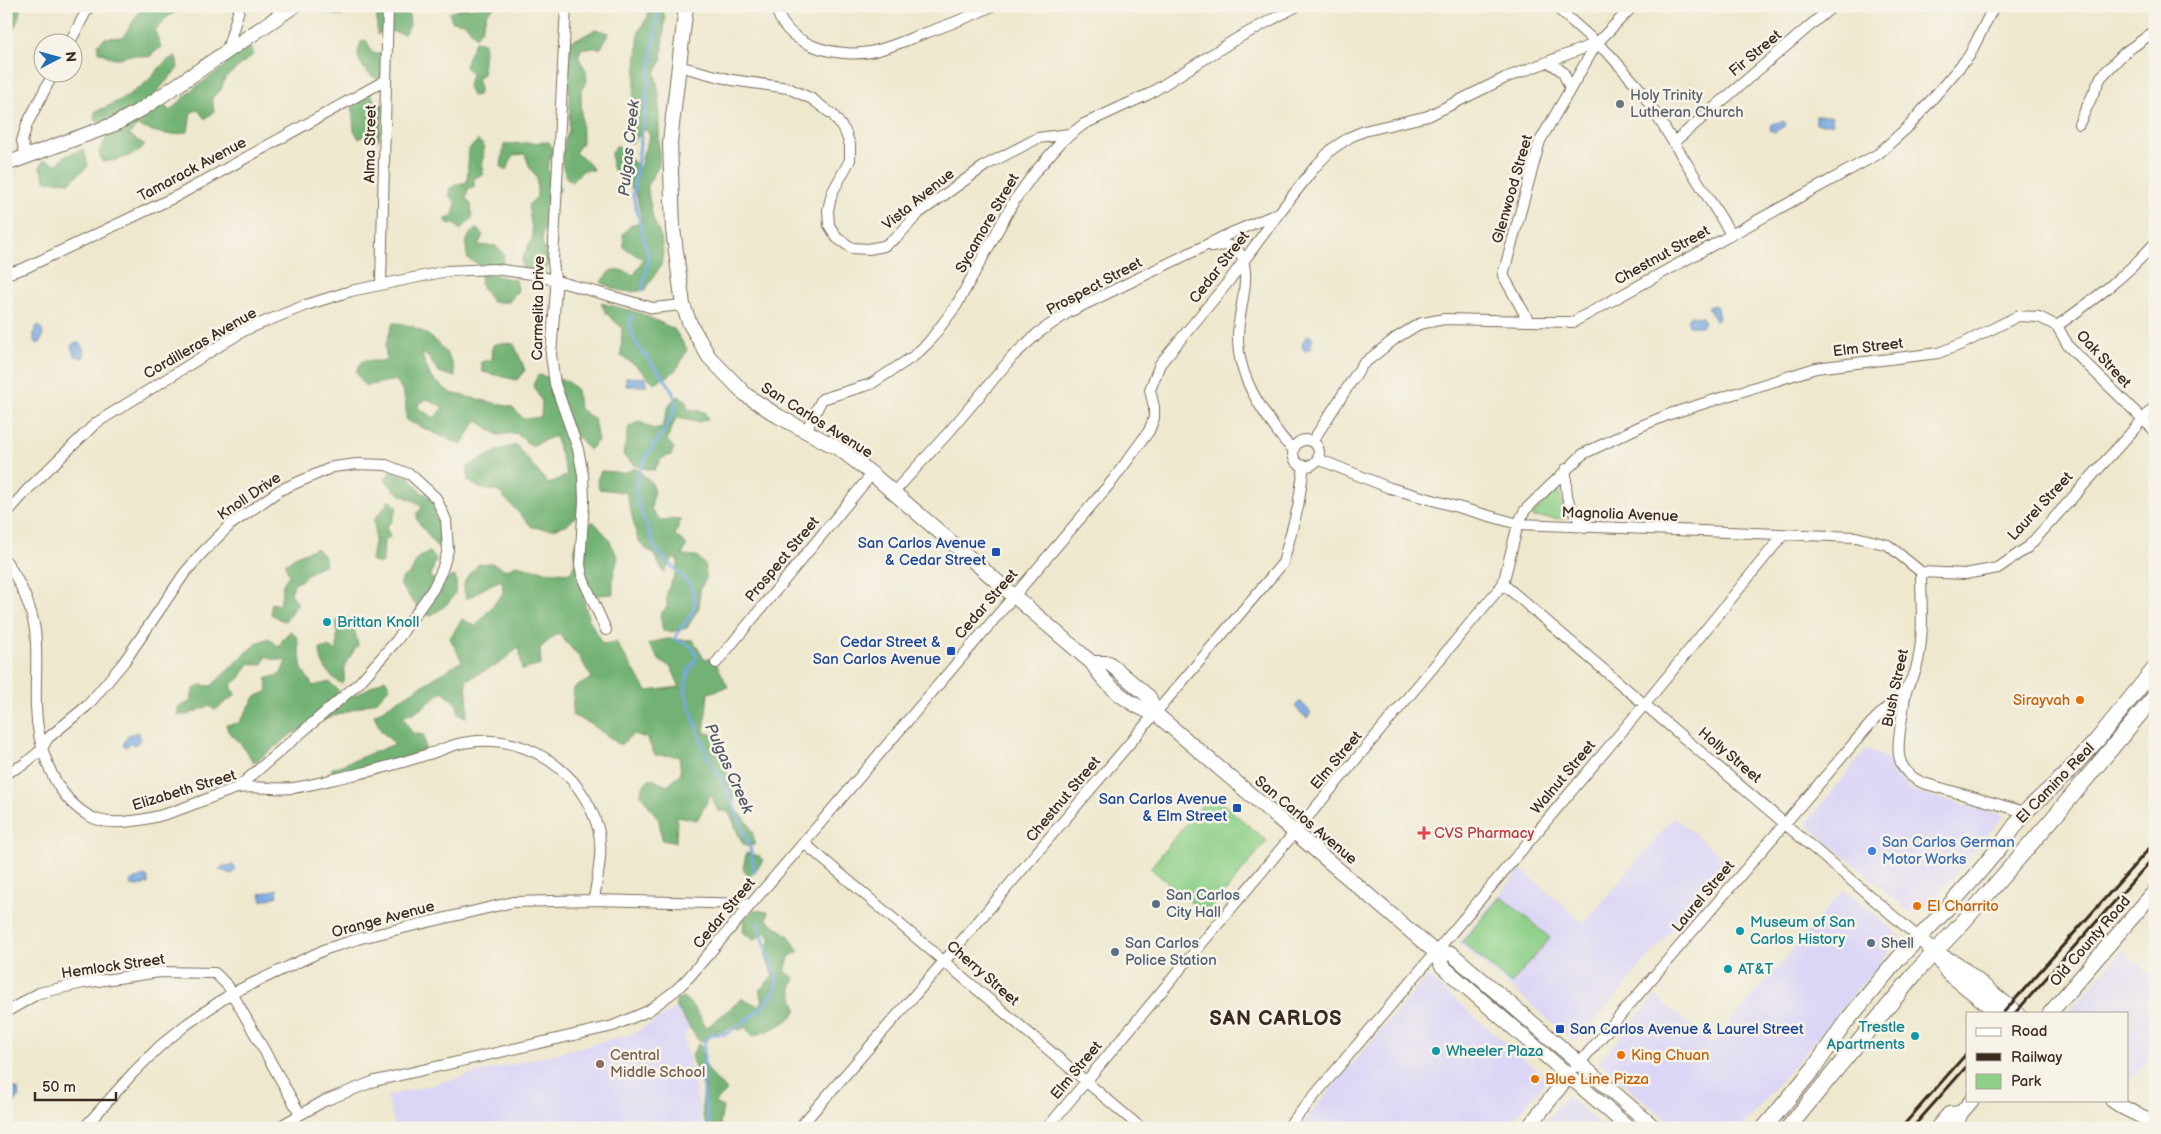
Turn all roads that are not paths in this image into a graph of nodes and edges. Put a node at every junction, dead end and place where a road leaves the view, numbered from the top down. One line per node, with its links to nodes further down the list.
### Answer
1 (89, 6): 15 (street)
2 (240, 6): 17 (street)
3 (294, 6): 17 (main road)
4 (388, 6): 20 (street, Alma Street)
5 (566, 6): 34 (street, Carmelita Drive)
6 (686, 6): 19 (main road, San Carlos Avenue)
7 (776, 6): 8 (street)
8 (992, 6)
9 (1297, 6): 24 (street, Sycamore Street)
10 (1555, 6): 16 (street)
11 (1633, 6): 16 (street, Cedar Street)
12 (1834, 6): 25 (street, Fir Street)
13 (1994, 6): 29 (street, Chestnut Street)
14 (2155, 31): 23 (street)
15 (75, 32)
16 (1596, 43): 18 (street, Cedar Street); 22 (street, Glenwood Street); 25 (street)
17 (227, 50): 26 (main road)
18 (1549, 62): 22 (street); 28 (street, Cedar Street)
19 (678, 66): 24 (street, Vista Avenue); 36 (main road, San Carlos Avenue)
20 (386, 80): 33 (street, Tamarack Avenue); 35 (street, Alma Street)
21 (49, 82): 26 (street)
22 (1570, 88): 37 (street, Glenwood Street)
23 (2080, 124)
24 (1071, 134): 41 (street, Sycamore Street)
25 (1674, 142): 29 (street)
26 (26, 157): 27 (main road)
27 (6, 164)
28 (1278, 213): 31 (street, Prospect Street); 32 (street, Cedar Street)
29 (1731, 234): 37 (street, Chestnut Street)
30 (2155, 243): 38 (street)
31 (1195, 252): 32 (street); 49 (street, Prospect Street)
32 (1243, 261): 44 (street); 57 (street, Cedar Street)
33 (6, 274)
34 (555, 280): 35 (street, Cordilleras Avenue); 36 (street, Cordilleras Avenue); 58 (street, Carmelita Drive)
35 (381, 283): 50 (street, Cordilleras Avenue)
36 (683, 305): 41 (main road, San Carlos Avenue)
37 (1528, 320): 43 (street, Chestnut Street)
38 (2056, 326): 40 (street, Oak Street); 47 (street, Elm Street)
39 (2155, 406): 40 (street, Laurel Street)
40 (2142, 419): 42 (street, Oak Street); 55 (street, Laurel Street)
41 (806, 431): 48 (main road, San Carlos Avenue)
42 (2155, 431)
43 (1312, 442): 44 (street); 45 (street)
44 (1294, 450): 46 (street)
45 (1318, 459): 46 (street); 51 (street, Magnolia Avenue)
46 (1304, 466): 64 (street, Chestnut Street)
47 (1566, 469): 51 (street, Elm Street); 52 (street)
48 (872, 474): 49 (main road, San Carlos Avenue); 59 (street, Prospect Street)
49 (893, 493): 57 (main road, San Carlos Avenue)
50 (6, 514)
51 (1518, 524): 52 (street, Magnolia Avenue); 56 (street, Elm Street)
52 (1585, 528): 53 (street, Magnolia Avenue)
53 (1783, 536): 55 (street, Magnolia Avenue); 63 (street, Walnut Street)
54 (6, 561): 65 (street, Elizabeth Street)
55 (1921, 572): 61 (street, Bush Street)
56 (1503, 584): 63 (street, Holly Street); 70 (street, Elm Street)
57 (1013, 596): 64 (main road, San Carlos Avenue); 71 (street, Cedar Street)
58 (606, 630)
59 (716, 663)
60 (2155, 668): 68 (main road, El Camino Real)
61 (1907, 688): 68 (street, Bush Street); 69 (street, Laurel Street)
62 (2155, 696): 77 (main road, El Camino Real)
63 (1644, 704): 69 (street, Holly Street); 76 (street, Walnut Street)
64 (1156, 714): 70 (main road, San Carlos Avenue); 78 (street, Chestnut Street)
65 (41, 750): 66 (street, Knoll Drive); 67 (street, Elizabeth Street); 67 (street, Knoll Drive)
66 (6, 772)
67 (237, 788): 73 (street, Elizabeth Street)
68 (2025, 812): 75 (main road, El Camino Real)
69 (1786, 824): 75 (street, Holly Street); 84 (street, Laurel Street)
70 (1296, 832): 76 (main road, San Carlos Avenue); 86 (street, Elm Street)
71 (804, 843): 74 (street, Cedar Street); 78 (street, Cherry Street)
72 (2154, 893): 83 (main road, Old County Road)
73 (594, 900): 74 (street, Orange Avenue); 79 (street, Orange Avenue)
74 (750, 904): 90 (street, Cedar Street)
75 (1918, 937): 77 (main road, Holly Street); 101 (main road, El Camino Real)
76 (1435, 952): 84 (main road, San Carlos Avenue); 85 (main road, San Carlos Avenue); 97 (street, Walnut Street)
77 (1935, 952): 81 (main road, Holly Street); 82 (main road, Holly Street); 102 (main road, El Camino Real)
78 (945, 961): 86 (street, Cherry Street); 94 (street, Chestnut Street)
79 (232, 993): 80 (street, Hemlock Street); 90 (street, Hemlock Street); 92 (street, Orange Avenue)
80 (6, 1012)
81 (1997, 1012)
82 (2016, 1012)
83 (2051, 1012)
84 (1580, 1064): 85 (street, Laurel Street); 100 (main road, San Carlos Avenue)
85 (1569, 1075): 98 (main road, Laurel Street); 99 (main road, San Carlos Avenue)
86 (1086, 1082): 95 (street, Elm Street); 96 (street, Cherry Street)
87 (1970, 1102): 89 (main road)
88 (2115, 1102): 91 (main road)
89 (1961, 1113): 103 (main road); 104 (main road)
90 (300, 1114): 93 (street, Cedar Street)
91 (2155, 1123)
92 (84, 1128)
93 (277, 1128)
94 (800, 1128)
95 (1047, 1128)
96 (1141, 1128)
97 (1287, 1128)
98 (1528, 1128)
99 (1629, 1128)
100 (1655, 1128)
101 (1764, 1128)
102 (1788, 1128)
103 (1937, 1128)
104 (1955, 1128)

